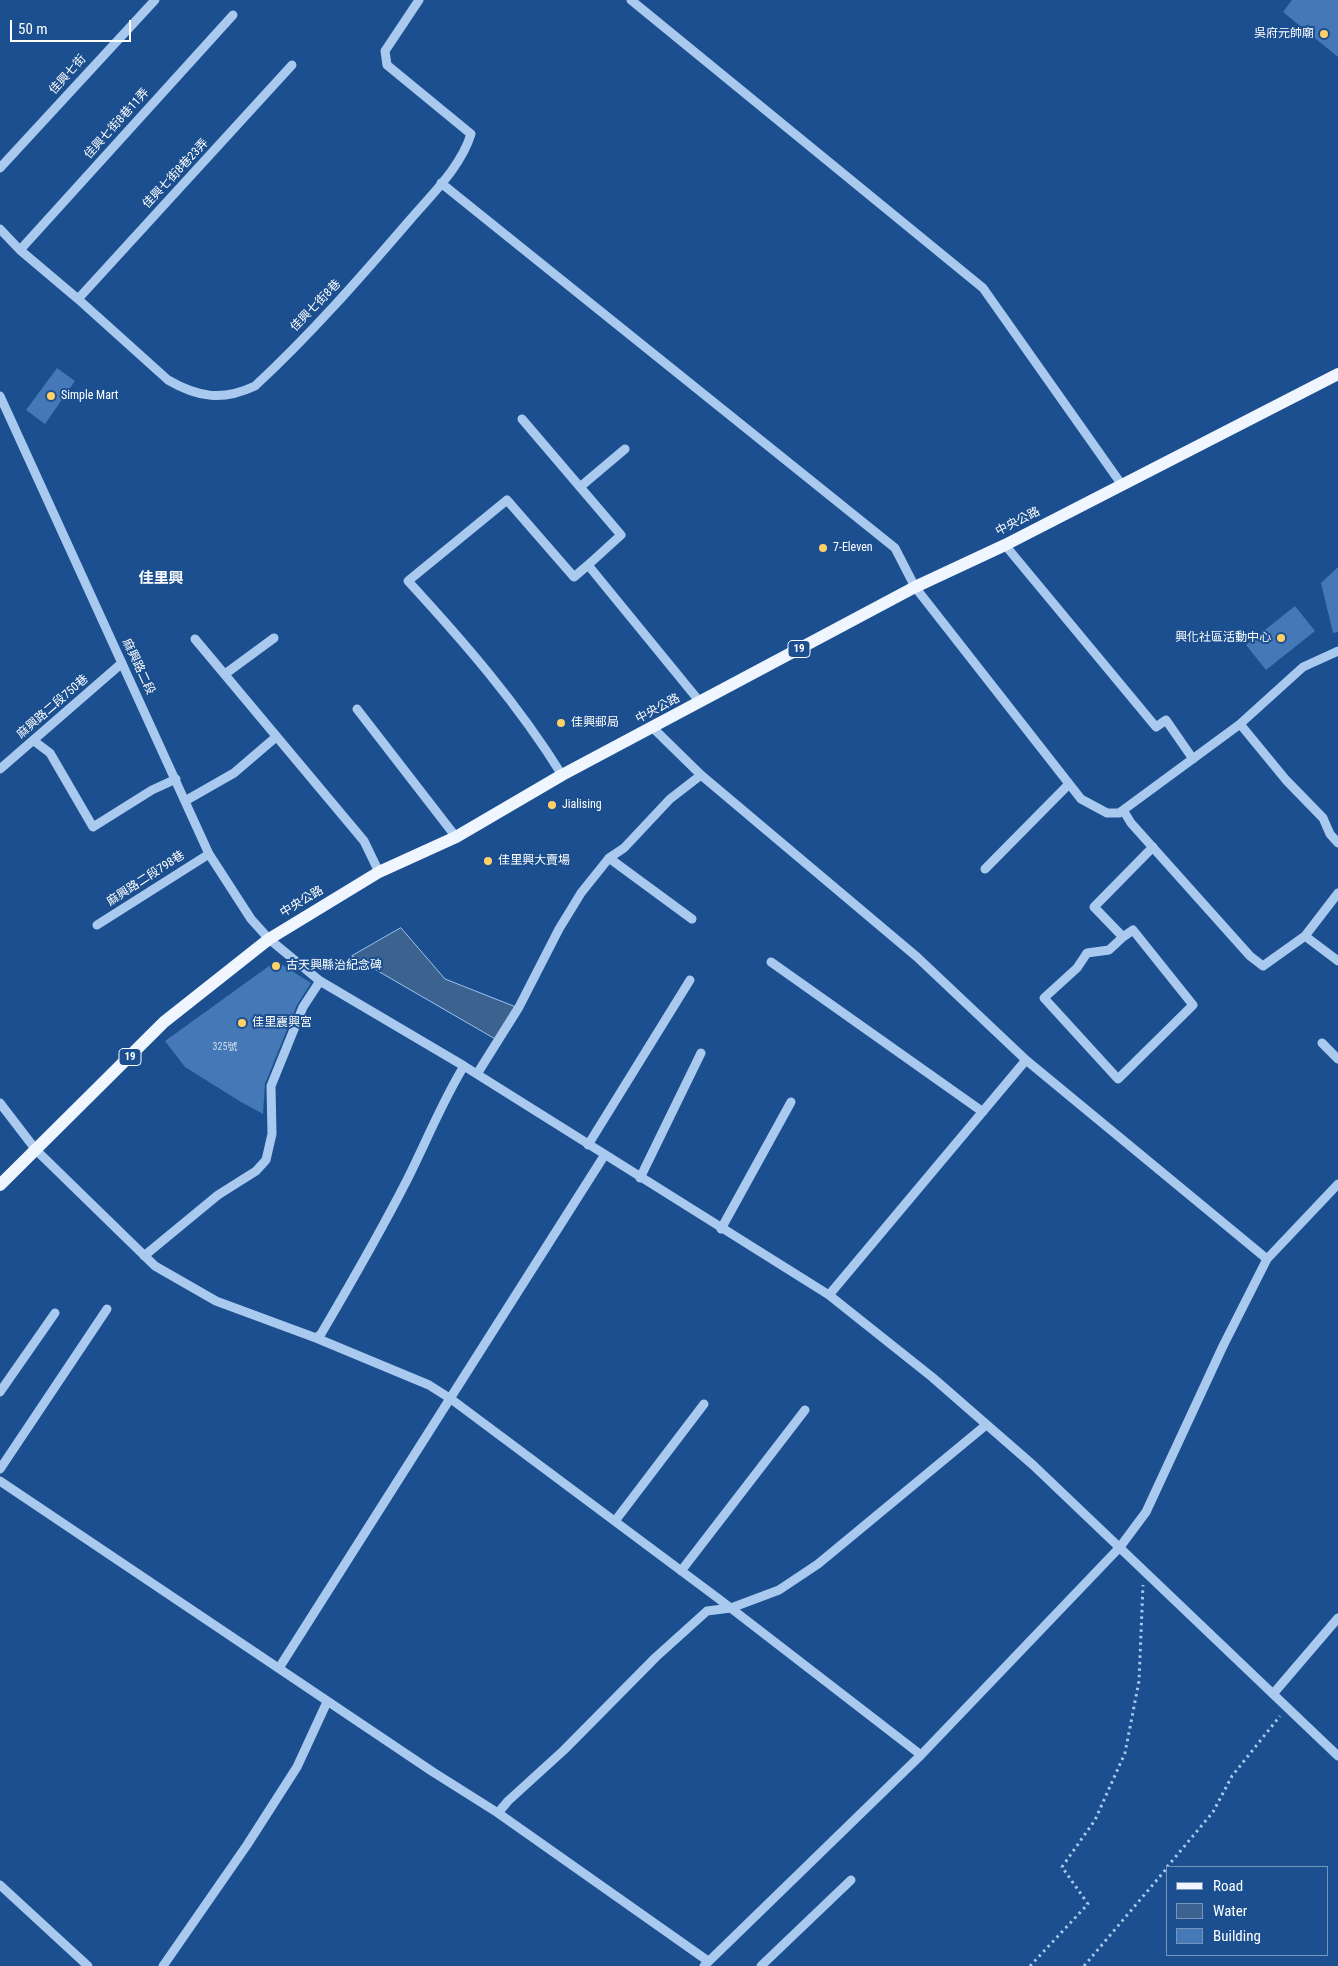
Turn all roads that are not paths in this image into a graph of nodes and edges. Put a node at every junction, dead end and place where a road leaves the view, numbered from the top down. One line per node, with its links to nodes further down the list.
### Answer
1 (156, 0): 6 (street, 佳興七街)
2 (419, 0): 7 (street, 佳興七街8巷)
3 (631, 0): 15 (street)
4 (233, 15): 9 (street, 佳興七街8巷11弄)
5 (292, 65): 10 (street, 佳興七街8巷23弄)
6 (0, 168)
7 (441, 183): 10 (street, 佳興七街8巷); 19 (street)
8 (0, 229): 9 (street, 佳興七街8巷)
9 (20, 250): 10 (street, 佳興七街8巷)
10 (78, 299)
11 (1338, 374): 15 (main road, 中央公路 / 19)
12 (0, 396): 23 (street, 麻興路二段)
13 (522, 419): 16 (street)
14 (625, 448): 16 (street)
15 (1122, 485): 17 (main road, 中央公路 / 19)
16 (580, 487): 18 (street)
17 (1005, 545): 19 (main road, 中央公路 / 19); 31 (street)
18 (588, 565): 25 (street); 34 (street)
19 (915, 587): 25 (main road, 中央公路 / 19); 36 (street)
20 (274, 638): 24 (street)
21 (195, 639): 24 (street)
22 (1338, 651): 27 (street)
23 (122, 662): 30 (street, 麻興路二段750巷); 35 (street, 麻興路二段)
24 (225, 674): 29 (street)
25 (700, 702): 28 (main road, 中央公路 / 19)
26 (357, 709): 39 (street)
27 (1240, 724): 31 (street); 40 (street)
28 (652, 727): 33 (street); 34 (main road, 中央公路 / 19)
29 (276, 737): 37 (street); 45 (street)
30 (34, 741): 32 (street, 麻興路二段750巷); 35 (street)
31 (1193, 759): 38 (street)
32 (0, 769)
33 (701, 774): 43 (street); 59 (street)
34 (562, 775): 39 (main road, 中央公路 / 19)
35 (176, 779): 37 (street, 麻興路二段)
36 (1069, 784): 38 (street); 44 (street)
37 (185, 801): 42 (street, 麻興路二段)
38 (1123, 810): 41 (street)
39 (456, 837): 45 (main road, 中央公路 / 19)
40 (1338, 843)
41 (1153, 848): 49 (street); 50 (street)
42 (209, 854): 48 (street, 麻興路二段798巷); 51 (street, 麻興路二段)
43 (609, 858): 47 (street); 61 (street)
44 (985, 869)
45 (379, 872): 51 (main road, 中央公路 / 19)
46 (1338, 893): 49 (street)
47 (692, 920)
48 (97, 925)
49 (1305, 936): 53 (street)
50 (1123, 937): 50 (street)
51 (269, 939): 55 (street, 麻興路二段); 66 (main road, 中央公路 / 19)
52 (771, 962): 64 (street)
53 (1338, 962)
54 (690, 980): 65 (street)
55 (320, 981): 60 (street, 麻興路二段); 72 (street)
56 (1322, 1043): 58 (street)
57 (701, 1053): 68 (street)
58 (1338, 1059)
59 (1026, 1060): 64 (street); 73 (street)
60 (464, 1066): 61 (street, 麻興路二段); 77 (street)
61 (477, 1074): 65 (street, 麻興路二段)
62 (0, 1102): 66 (street)
63 (791, 1102): 71 (street)
64 (983, 1112): 74 (street)
65 (588, 1145): 67 (street, 麻興路二段)
66 (36, 1150): 70 (main road, 中央公路 / 19); 72 (street)
67 (604, 1156): 68 (street, 麻興路二段); 79 (street)
68 (640, 1178): 71 (street, 麻興路二段)
69 (1338, 1184): 73 (street)
70 (0, 1185)
71 (721, 1229): 74 (street, 麻興路二段)
72 (144, 1256): 77 (street)
73 (1267, 1259): 86 (street)
74 (828, 1295): 82 (street, 麻興路二段)
75 (107, 1309): 83 (street)
76 (55, 1313): 78 (street)
77 (316, 1338): 79 (street)
78 (0, 1392)
79 (451, 1399): 85 (street); 90 (street)
80 (704, 1404): 85 (street)
81 (805, 1410): 87 (street)
82 (986, 1425): 86 (street, 麻興路二段); 88 (street)
83 (0, 1469)
84 (0, 1481): 90 (street)
85 (615, 1521): 87 (street)
86 (1120, 1547): 91 (street, 麻興路二段); 93 (street)
87 (681, 1571): 88 (street)
88 (731, 1608): 93 (street); 95 (street)
89 (1338, 1618): 91 (street)
90 (279, 1668): 92 (street)
91 (1273, 1694): 94 (street, 麻興路二段)
92 (327, 1702): 95 (street); 100 (street)
93 (921, 1755): 98 (street)
94 (1338, 1756)
95 (498, 1813): 98 (street)
96 (851, 1880): 101 (street)
97 (0, 1885): 99 (street)
98 (706, 1964)
99 (88, 1966)
100 (163, 1966)
101 (761, 1966)

